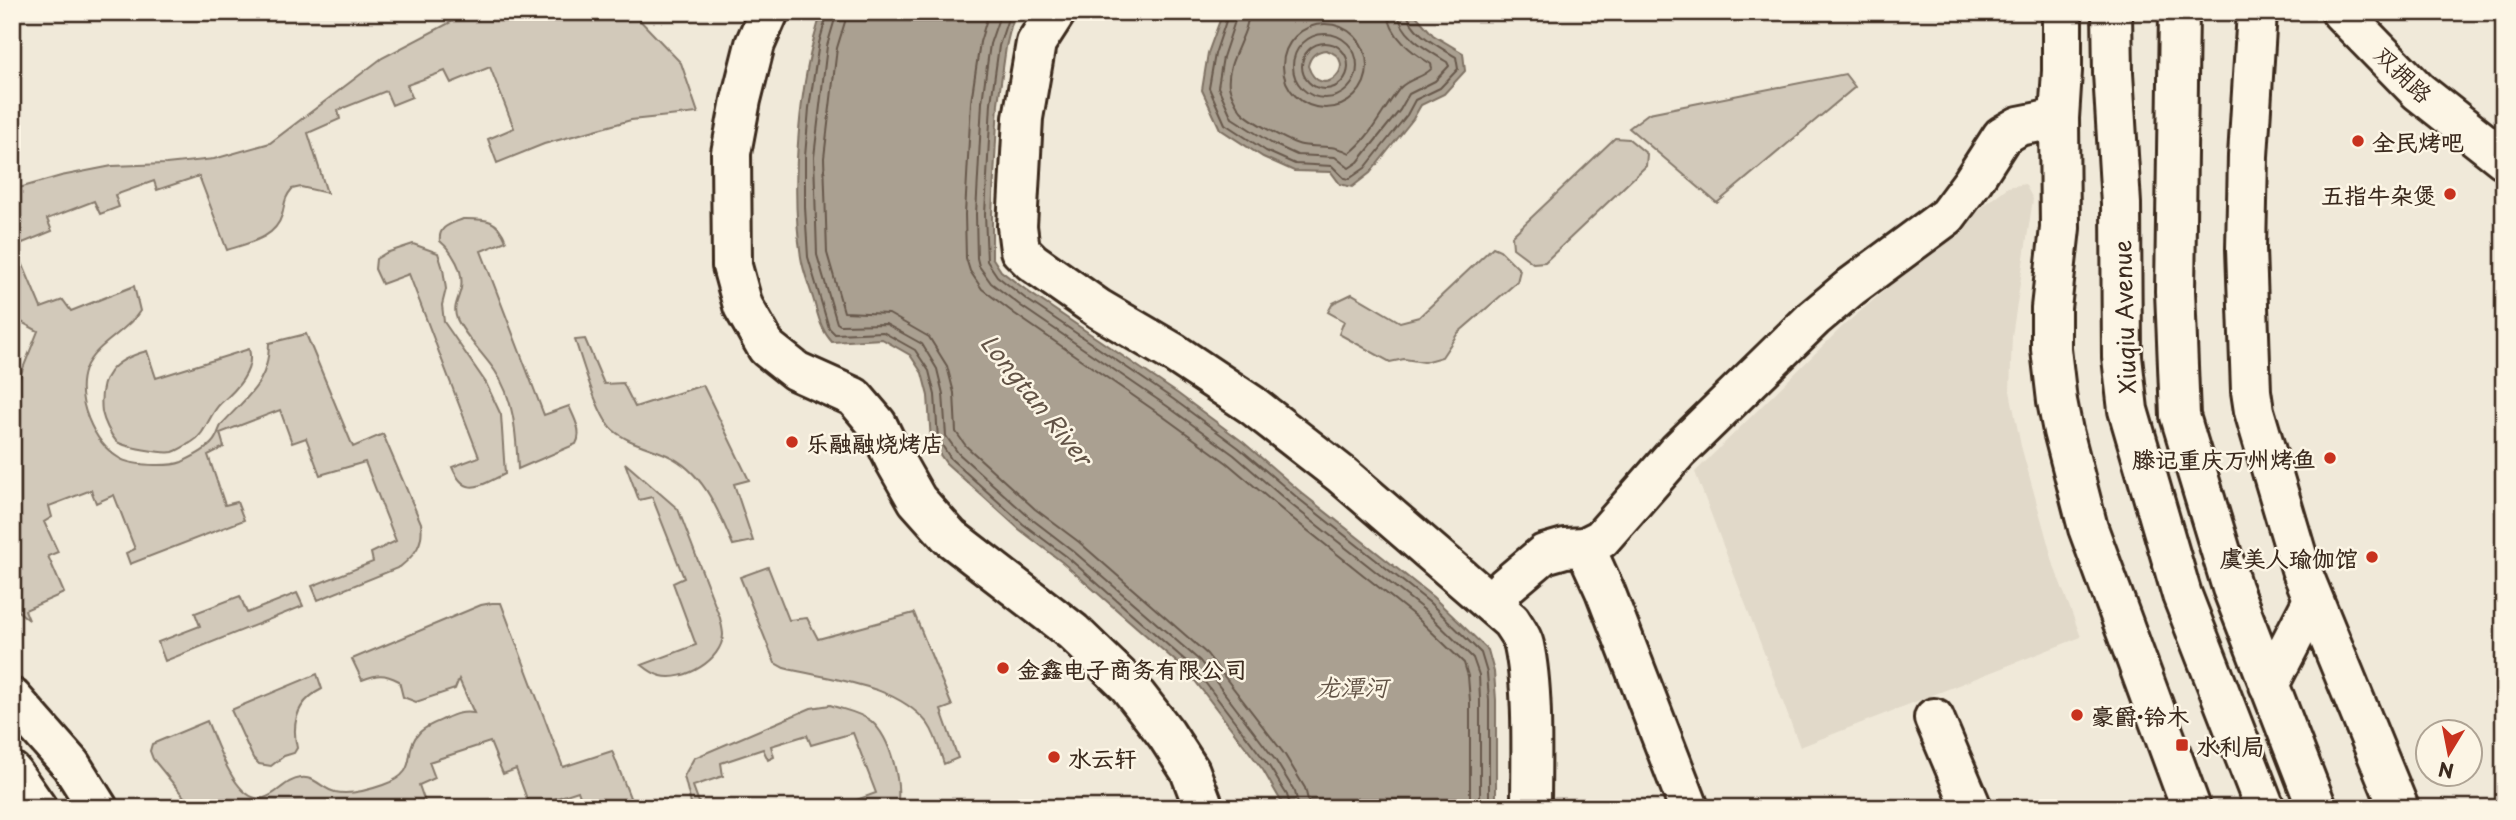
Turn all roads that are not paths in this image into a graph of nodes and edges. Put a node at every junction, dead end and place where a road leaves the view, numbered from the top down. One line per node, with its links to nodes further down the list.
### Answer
1 (769, 12): 19 (street)
2 (1056, 12): 12 (street)
3 (2062, 12): 8 (street)
4 (2112, 12): 24 (street, Xiuqiu Avenue)
5 (2179, 12): 13 (street)
6 (2257, 12): 11 (street)
7 (2341, 12): 9 (street, 双拥路)
8 (2059, 118): 10 (street); 23 (street)
9 (2504, 159)
10 (1586, 547): 12 (street); 21 (street)
11 (2313, 600): 13 (street); 26 (street)
12 (1496, 607): 20 (street)
13 (2269, 685): 25 (street)
14 (12, 698): 18 (street)
15 (1934, 718): 22 (street)
16 (12, 772): 17 (street)
17 (37, 808)
18 (98, 808)
19 (1204, 808)
20 (1531, 808)
21 (1689, 808)
22 (1972, 808)
23 (2191, 808)
24 (2265, 808)
25 (2317, 808)
26 (2399, 808)

